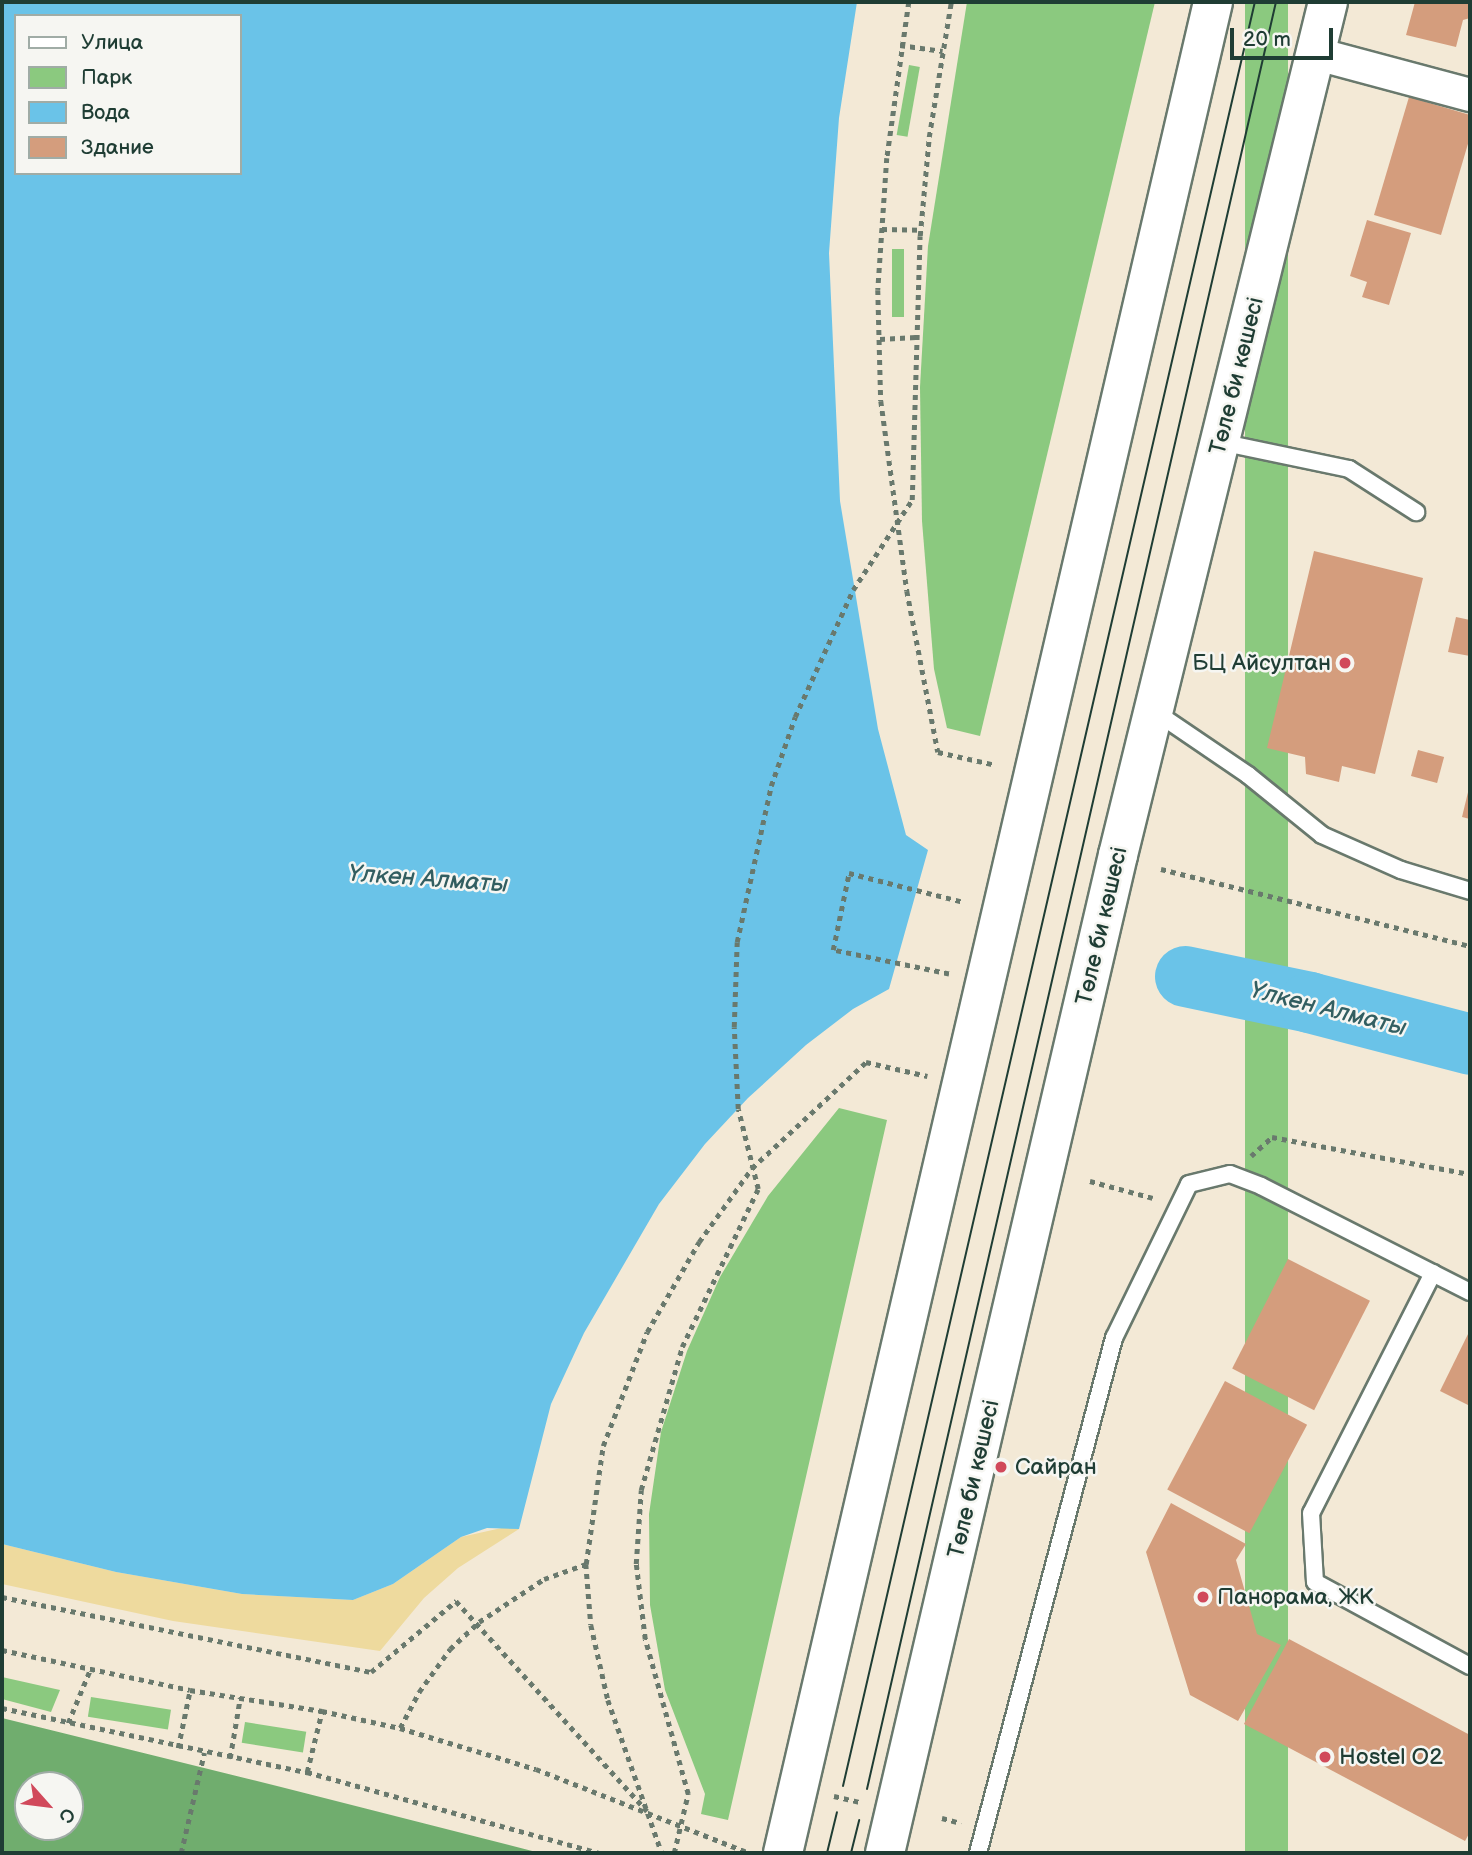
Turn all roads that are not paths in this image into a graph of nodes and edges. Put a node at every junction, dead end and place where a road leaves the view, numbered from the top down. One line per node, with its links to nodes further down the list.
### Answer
1 (1213, 2): 12 (main road)
2 (1328, 2): 3 (main road, Төле би көшесі)
3 (1317, 54): 4 (street); 5 (main road, Төле би көшесі)
4 (1470, 95)
5 (1220, 442): 6 (lane); 7 (main road, Төле би көшесі)
6 (1416, 512)
7 (1154, 712): 8 (lane); 13 (main road, Төле би көшесі)
8 (1470, 891)
9 (1433, 1273): 10 (lane); 11 (lane); 14 (lane)
10 (1470, 1292)
11 (1470, 1666)
12 (765, 1853)
13 (885, 1853)
14 (978, 1853)

